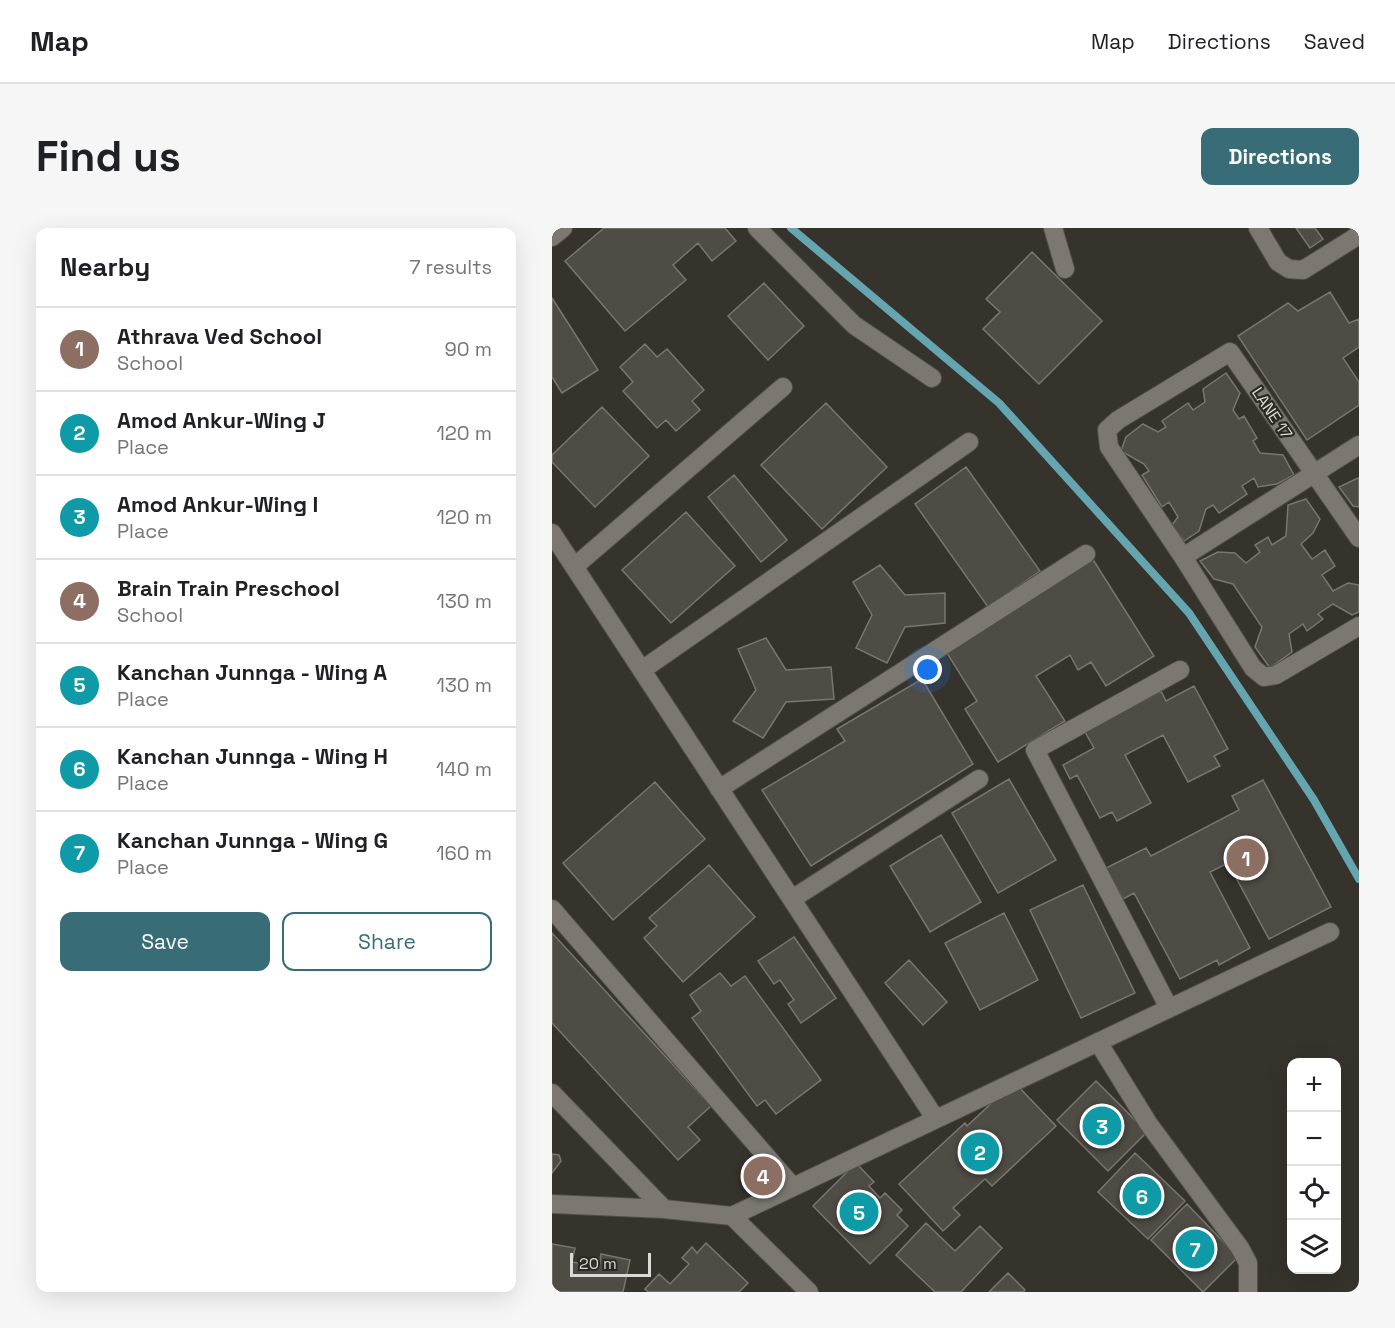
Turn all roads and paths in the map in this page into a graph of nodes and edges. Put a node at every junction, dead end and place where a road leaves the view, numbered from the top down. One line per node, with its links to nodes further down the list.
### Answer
1 (563, 228): 6 (street)
2 (757, 228): 8 (street)
3 (1053, 228): 7 (street)
4 (1258, 228): 5 (street)
5 (1359, 235)
6 (552, 237)
7 (1065, 269)
8 (932, 378)
9 (783, 387): 17 (street)
10 (969, 442): 19 (street)
11 (1359, 446): 12 (street)
12 (1315, 475): 14 (street, LANE 17); 16 (street); 16 (street, LANE 17)
13 (552, 533): 17 (street)
14 (1359, 538)
15 (1086, 554): 22 (street)
16 (1183, 557): 18 (street)
17 (574, 567): 19 (street)
18 (1359, 626)
19 (642, 670): 22 (street)
20 (1180, 670): 26 (street)
21 (979, 779): 23 (street)
22 (719, 789): 23 (street)
23 (792, 900): 29 (street)
24 (552, 909): 30 (street)
25 (1330, 932): 26 (street)
26 (1169, 1008): 27 (street)
27 (1098, 1042): 29 (street); 35 (street)
28 (552, 1093): 32 (street)
29 (935, 1118): 30 (street)
30 (793, 1187): 33 (street)
31 (552, 1204): 32 (street)
32 (664, 1209): 33 (street)
33 (732, 1216): 34 (street)
34 (810, 1292)
35 (1248, 1292)

